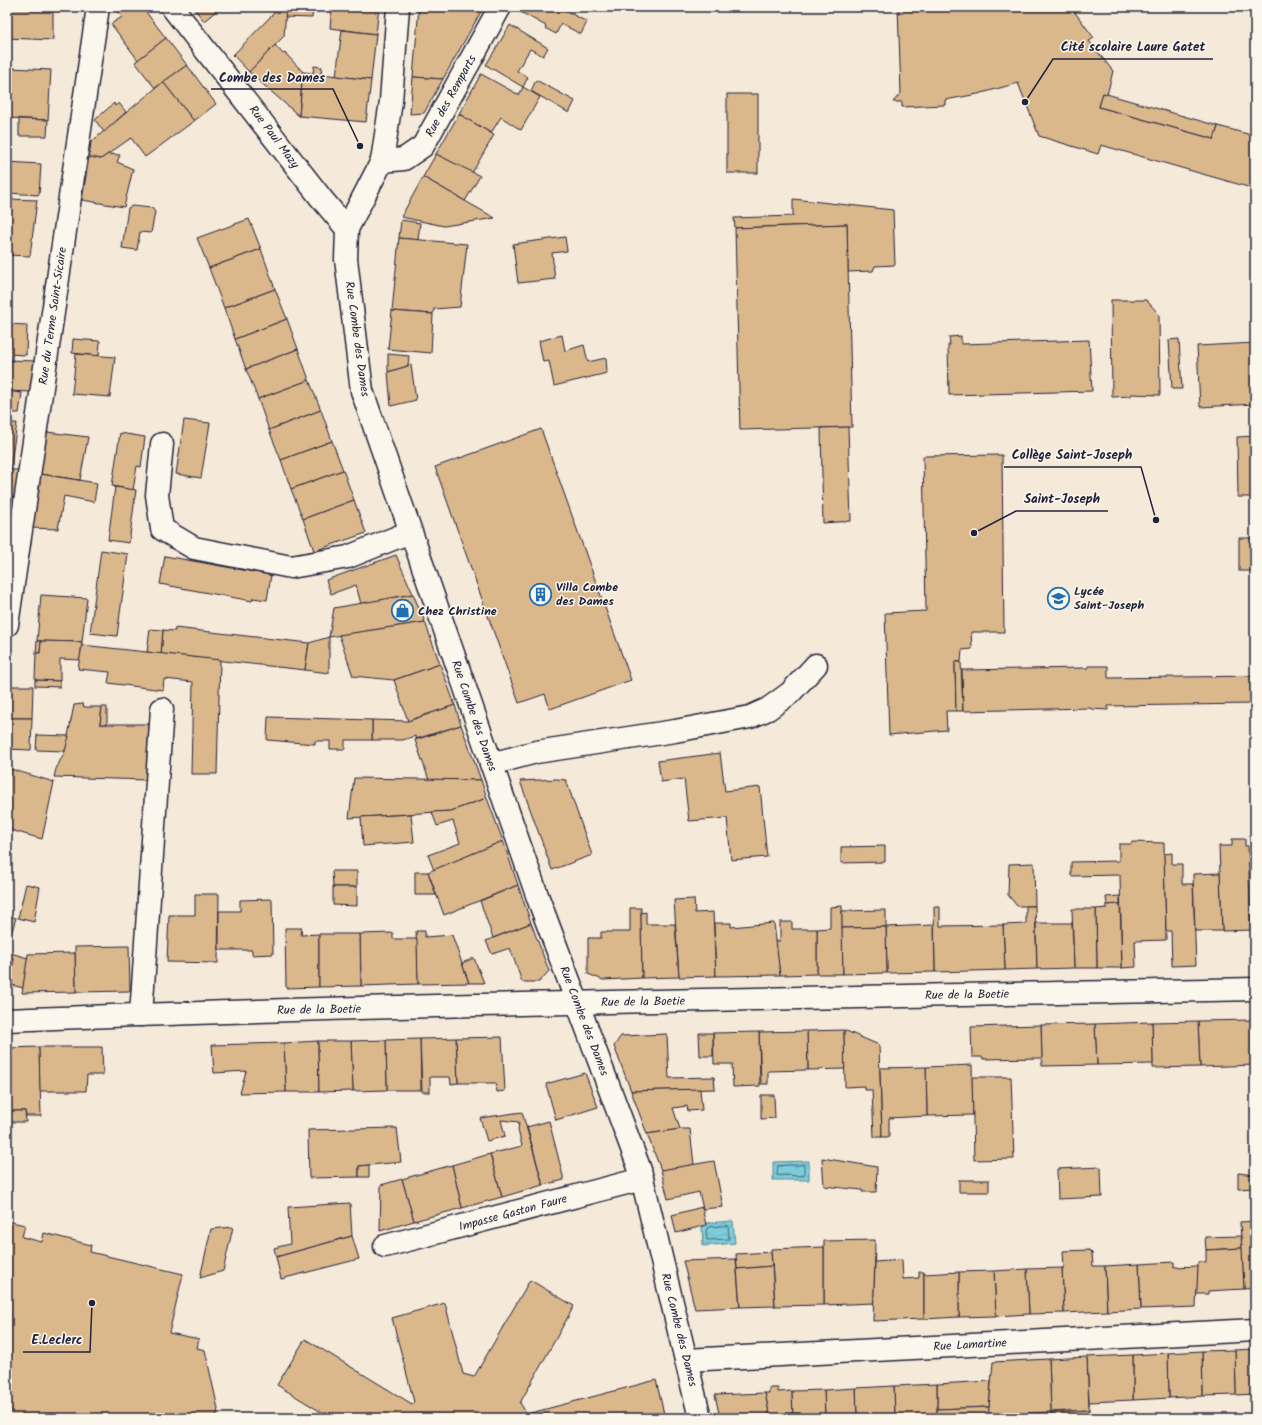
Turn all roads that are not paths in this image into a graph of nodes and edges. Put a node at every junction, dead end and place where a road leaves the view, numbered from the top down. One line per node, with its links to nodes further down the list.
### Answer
1 (98, 7): 9 (street, Rue du Terme Saint-Sicaire)
2 (172, 7): 6 (street, Rue Paul Mazy)
3 (398, 7): 5 (street, Rue Combe des Dames)
4 (500, 7): 5 (street, Rue des Remparts)
5 (382, 161): 6 (street, Rue Combe des Dames)
6 (347, 229): 8 (street, Rue Combe des Dames)
7 (162, 444): 8 (street)
8 (410, 532): 12 (street, Rue Combe des Dames)
9 (7, 625)
10 (816, 665): 12 (street)
11 (162, 709): 15 (street)
12 (491, 764): 14 (street, Rue Combe des Dames)
13 (1255, 989): 14 (street, Rue de la Boetie)
14 (578, 1004): 15 (street, Rue de la Boetie); 17 (street, Rue Combe des Dames)
15 (141, 1015): 16 (street, Rue de la Boetie)
16 (7, 1020)
17 (642, 1179): 18 (street, Impasse Gaston Faure); 20 (street, Rue Combe des Dames)
18 (385, 1246)
19 (1255, 1330): 20 (street, Rue Lamartine)
20 (686, 1360): 21 (street, Rue Combe des Dames)
21 (700, 1418)

